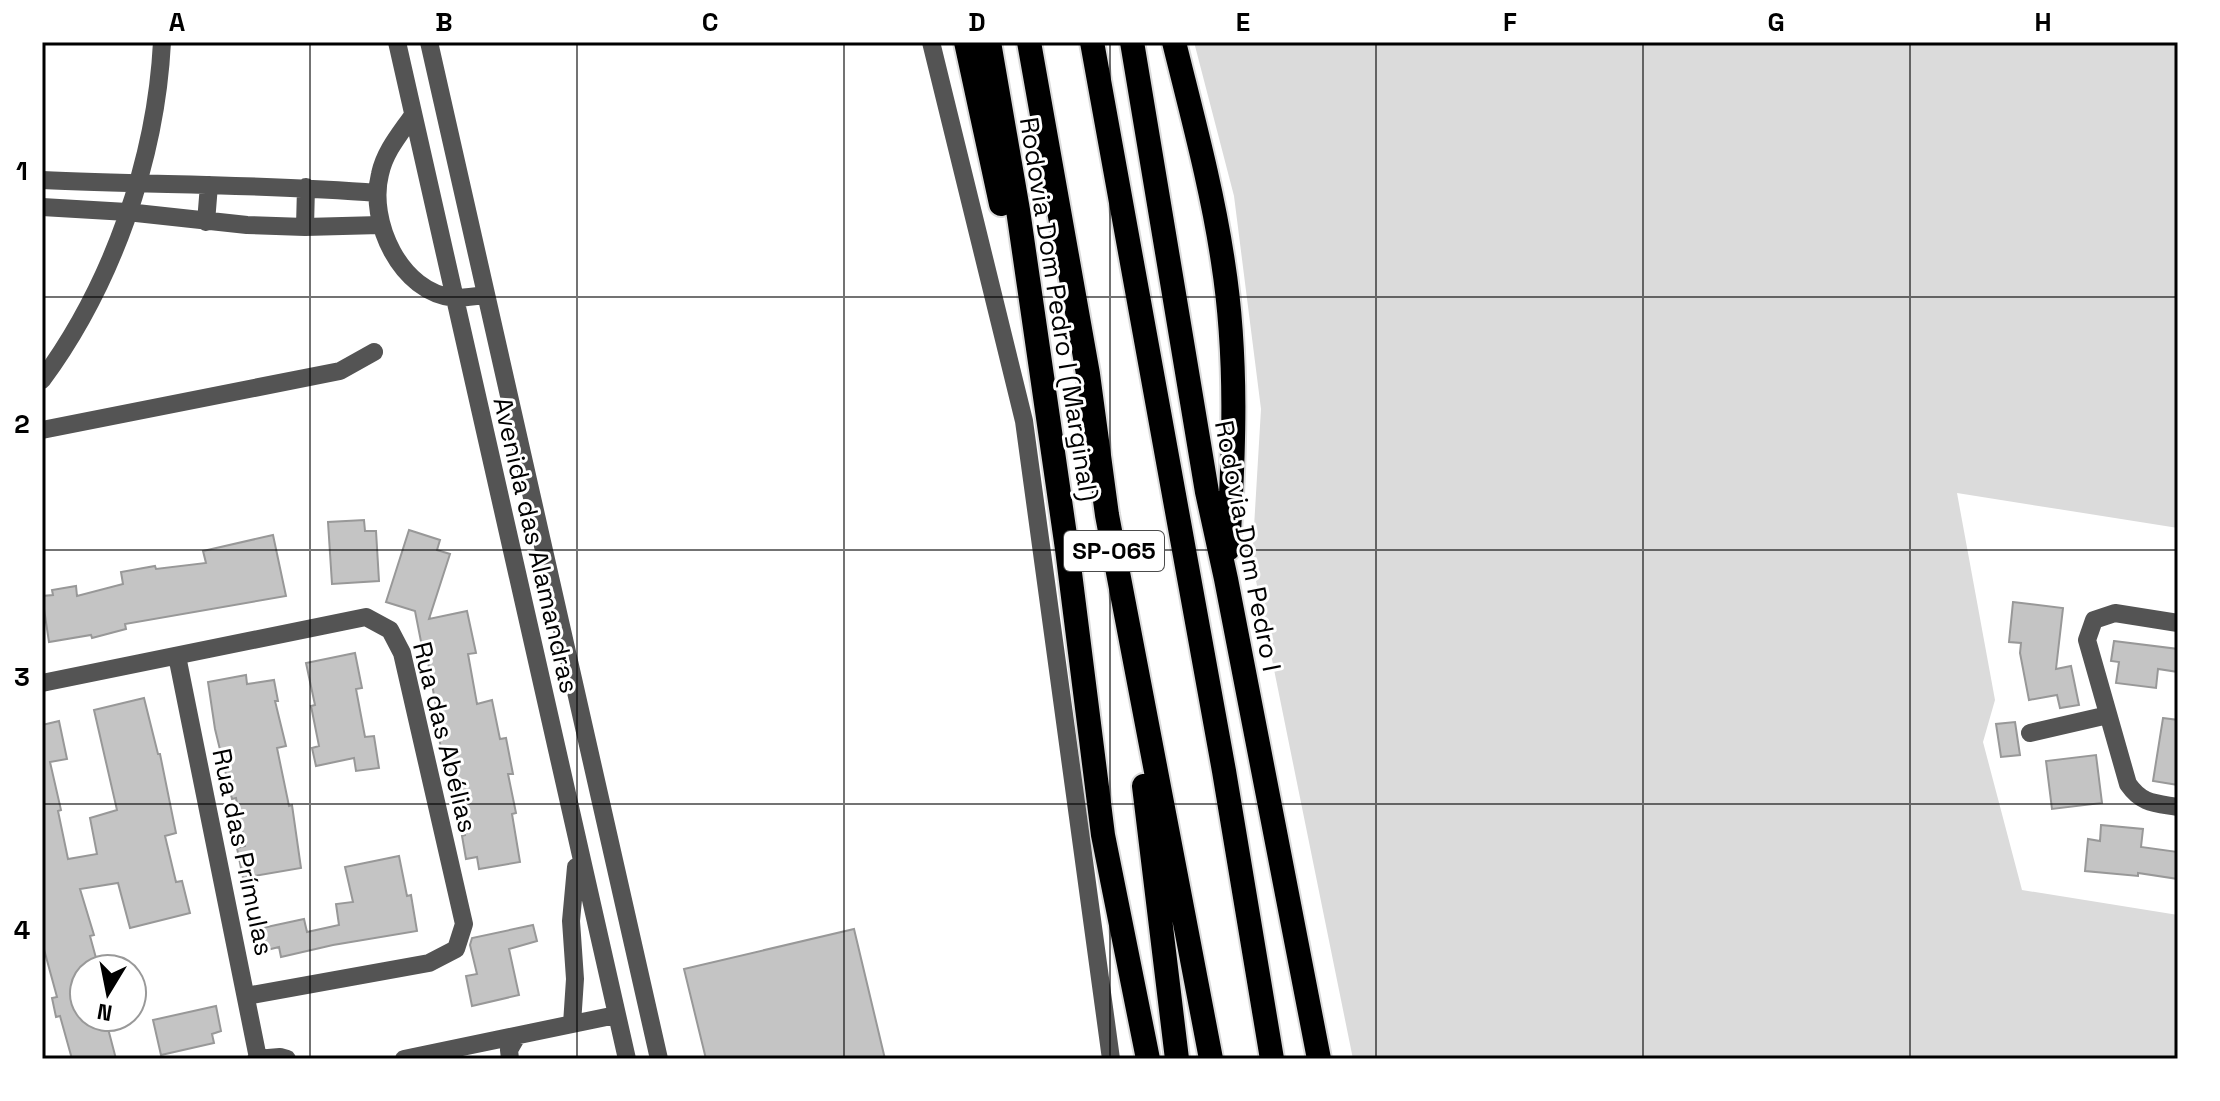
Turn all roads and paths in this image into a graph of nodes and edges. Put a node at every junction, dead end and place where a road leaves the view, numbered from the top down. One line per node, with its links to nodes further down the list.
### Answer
1 (162, 42): 13 (street)
2 (397, 42): 11 (street, Avenida das Alamandras)
3 (429, 42): 22 (street, Avenida das Alamandras)
4 (931, 42): 50 (street)
5 (966, 42): 24 (highway)
6 (989, 42): 24 (highway, Rodovia Dom Pedro I (Marginal) / SP-065)
7 (1029, 42): 29 (highway, SP-065)
8 (1092, 42): 39 (highway, SP-065)
9 (1132, 42): 28 (highway, Rodovia Dom Pedro I)
10 (1174, 42): 28 (highway)
11 (413, 115): 16 (street); 23 (street, Avenida das Alamandras)
12 (42, 180): 13 (street)
13 (137, 184): 14 (street); 18 (street)
14 (209, 185): 15 (street); 19 (street)
15 (306, 187): 16 (street); 21 (street)
16 (377, 193): 20 (street)
17 (42, 207): 18 (street)
18 (127, 212): 19 (street); 26 (street)
19 (206, 222): 21 (street)
20 (380, 225): 21 (street); 23 (street)
21 (305, 227)
22 (486, 295): 23 (street); 34 (street, Avenida das Alamandras)
23 (454, 298): 35 (street, Avenida das Alamandras)
24 (1037, 343): 51 (highway, Rodovia Dom Pedro I (Marginal) / SP-065)
25 (374, 352): 27 (street)
26 (42, 380)
27 (42, 430)
28 (1226, 579): 56 (highway, Rodovia Dom Pedro I)
29 (1121, 585): 52 (highway); 53 (highway, SP-065)
30 (2178, 623): 33 (street)
31 (177, 656): 32 (street, Rua das Abélias); 40 (street, Rua das Prímulas); 40 (street, Rua das Abélias)
32 (42, 683)
33 (2108, 715): 36 (street); 37 (street)
34 (583, 722): 35 (street); 49 (street, Avenida das Alamandras)
35 (551, 728): 38 (street, Avenida das Alamandras)
36 (2030, 733)
37 (2178, 807)
38 (578, 848): 41 (street, Avenida das Alamandras); 42 (street)
39 (1261, 994): 54 (highway, SP-065); 55 (highway)
40 (246, 996): 44 (street, Rua das Prímulas)
41 (616, 1015): 42 (street); 48 (street, Avenida das Alamandras)
42 (572, 1024): 43 (street)
43 (517, 1036): 45 (street); 47 (street)
44 (257, 1058): 46 (street)
45 (415, 1058)
46 (287, 1059)
47 (510, 1059)
48 (627, 1059)
49 (659, 1059)
50 (1111, 1059)
51 (1148, 1059)
52 (1177, 1059)
53 (1211, 1059)
54 (1272, 1059)
55 (1279, 1059)
56 (1319, 1059)

